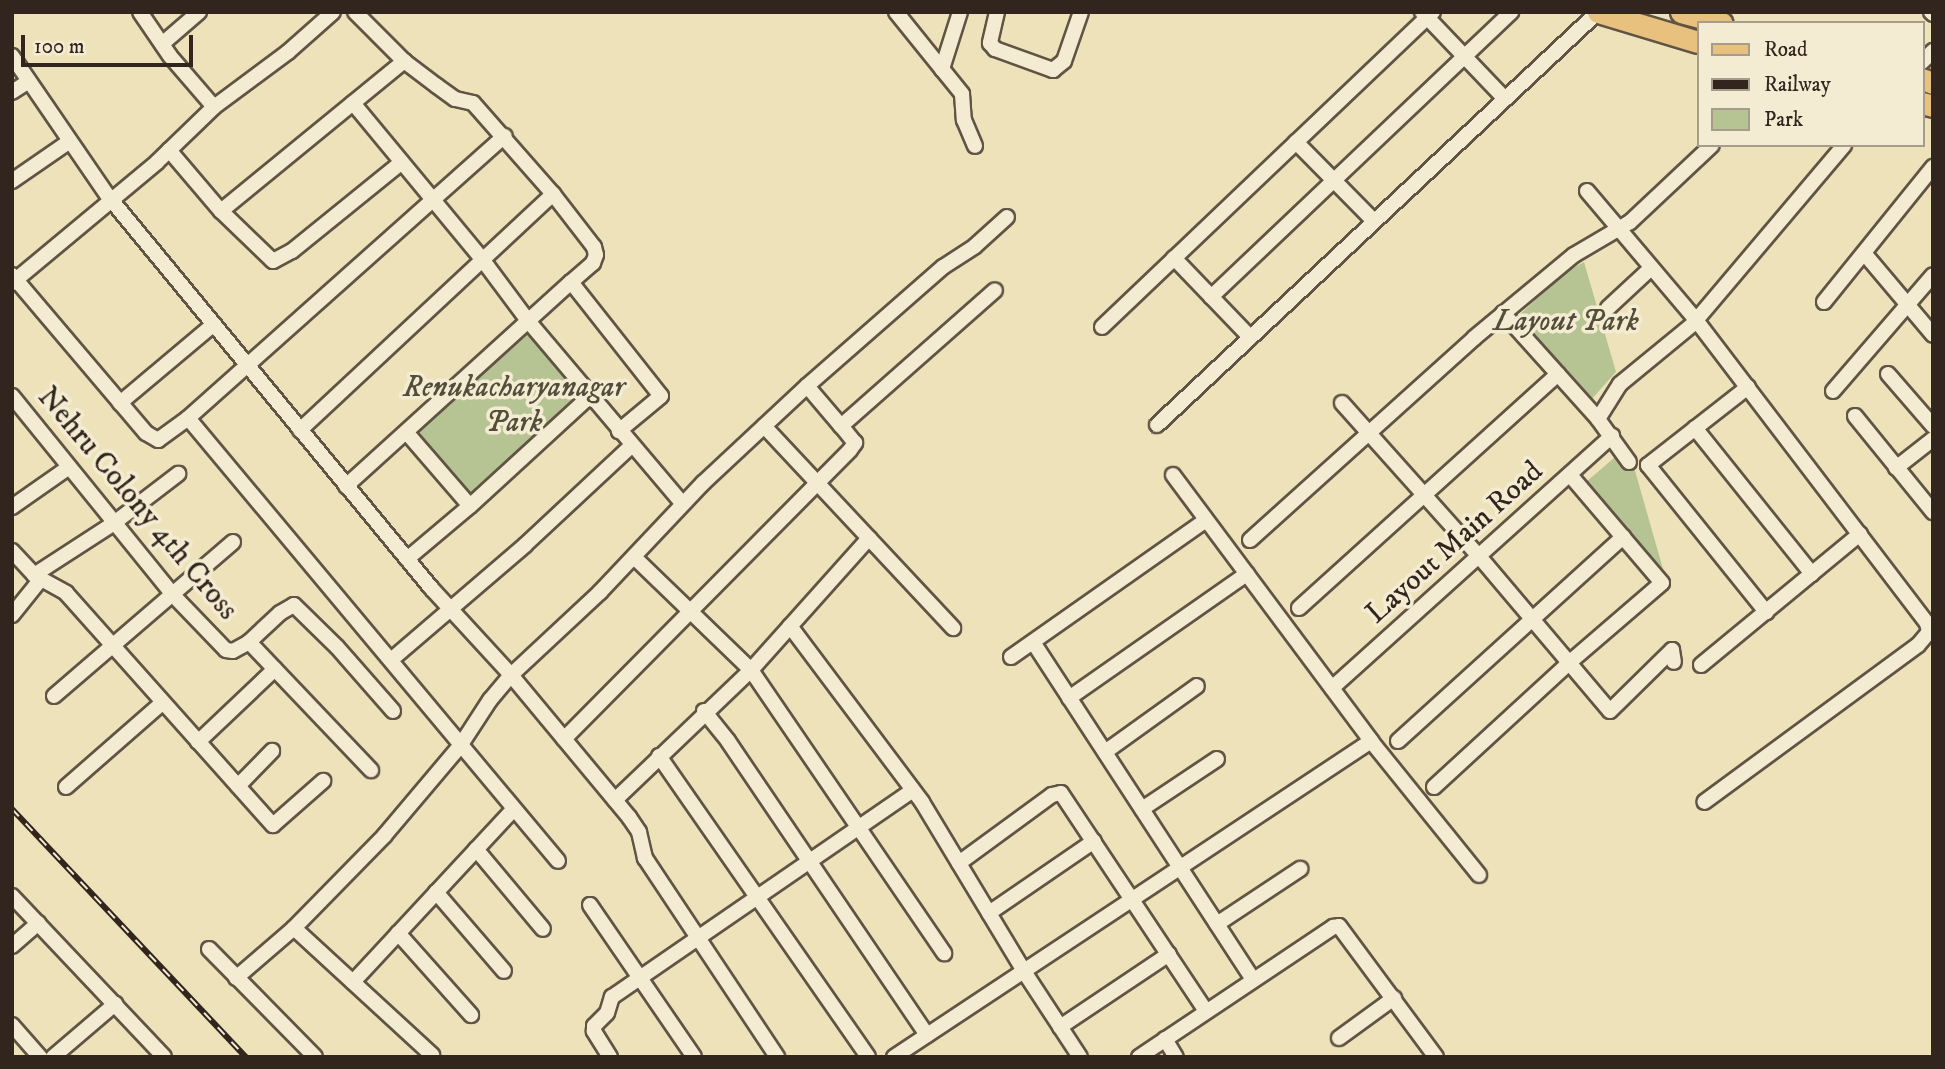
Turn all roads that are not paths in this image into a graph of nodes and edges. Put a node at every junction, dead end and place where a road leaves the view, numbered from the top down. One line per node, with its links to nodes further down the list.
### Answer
1 (140, 12): 15 (street)
2 (198, 12): 15 (street)
3 (333, 12): 24 (street)
4 (355, 12): 18 (street)
5 (897, 12): 19 (street)
6 (960, 12): 19 (street)
7 (997, 12): 8 (street)
8 (1081, 12)
9 (1511, 12): 17 (street)
10 (1598, 12): 14 (main road); 22 (street)
11 (1427, 14): 17 (street); 27 (street)
12 (1694, 14): 13 (main road)
13 (1716, 21)
14 (1696, 41)
15 (162, 44): 24 (street)
16 (12, 56): 20 (street)
17 (1463, 57): 22 (street); 34 (street)
18 (404, 61): 23 (street); 25 (street)
19 (942, 69): 28 (street)
20 (29, 81): 21 (street); 26 (street)
21 (12, 92)
22 (1505, 99): 42 (street)
23 (353, 103): 32 (street); 40 (street)
24 (214, 107): 31 (street)
25 (505, 136): 37 (street); 39 (street)
26 (70, 141): 35 (street); 38 (street)
27 (1296, 142): 34 (street); 45 (street)
28 (975, 146)
29 (1710, 147): 43 (street)
30 (1842, 147): 57 (street)
31 (169, 150): 38 (street); 40 (street)
32 (402, 162): 39 (street); 40 (street)
33 (1933, 167): 44 (street)
34 (1334, 179): 42 (street); 52 (street)
35 (12, 181)
36 (1587, 191): 43 (street)
37 (553, 194): 46 (street); 50 (street)
38 (111, 199): 49 (street); 59 (street)
39 (434, 200): 46 (street); 63 (street)
40 (221, 211)
41 (1007, 217): 66 (street)
42 (1374, 222): 62 (street)
43 (1618, 228): 47 (street); 56 (street)
44 (1864, 253): 53 (street); 54 (street)
45 (1174, 258): 52 (street); 60 (street)
46 (482, 259): 58 (street); 81 (street)
47 (1651, 268): 55 (street); 57 (street)
48 (1933, 275): 54 (street)
49 (14, 279): 72 (street)
50 (571, 282): 58 (street); 82 (street)
51 (995, 290): 78 (street)
52 (1211, 297): 62 (street)
53 (1824, 302)
54 (1907, 303): 61 (street); 68 (street)
55 (1608, 308)
56 (1503, 313): 65 (street); 84 (street)
57 (1696, 320): 67 (street); 75 (street)
58 (529, 322): 69 (street); 83 (street)
59 (214, 325): 63 (street); 72 (street)
60 (1102, 327)
61 (1933, 335)
62 (1250, 337): 76 (street)
63 (246, 366): 74 (street); 81 (street)
64 (1888, 373): 79 (street)
65 (1558, 374): 75 (street); 96 (street)
66 (807, 386): 77 (street); 78 (street)
67 (1748, 387): 80 (street); 103 (street)
68 (1833, 391)
69 (590, 396): 82 (street); 98 (street)
70 (1342, 402): 84 (street)
71 (14, 403): 89 (street, Nehru Colony 4th Cross)
72 (120, 403): 74 (street)
73 (1855, 416): 90 (street)
74 (188, 418): 128 (street)
75 (1598, 419): 85 (street)
76 (1157, 425)
77 (764, 426): 94 (street); 97 (street)
78 (841, 426): 94 (street)
79 (1933, 426)
80 (1695, 428): 113 (street); 119 (street)
81 (300, 430): 95 (street)
82 (619, 431): 87 (street)
83 (407, 433): 95 (street); 98 (street)
84 (1370, 434): 96 (street); 106 (street)
85 (1612, 436): 88 (street); 93 (street, Layout Main Road)
86 (1933, 439): 90 (street)
87 (631, 446): 97 (street); 117 (street)
88 (1629, 462)
89 (68, 468): 99 (street); 102 (street, Nehru Colony 4th Cross)
90 (1896, 468): 100 (street)
91 (178, 474): 102 (street)
92 (1173, 475): 101 (street)
93 (1570, 475): 104 (street); 109 (street, Layout Main Road)
94 (816, 484): 105 (street); 118 (street)
95 (346, 486): 111 (street)
96 (1424, 496): 109 (street); 116 (street)
97 (683, 504): 110 (street)
98 (470, 506): 111 (street)
99 (12, 507)
100 (1933, 512)
101 (1206, 520): 112 (street); 125 (street)
102 (114, 523): 114 (street); 115 (street, Nehru Colony 4th Cross)
103 (1860, 534): 113 (street); 158 (street)
104 (1623, 537): 121 (street); 129 (street)
105 (869, 538): 122 (street); 123 (street)
106 (1250, 540)
107 (233, 541): 115 (street)
108 (12, 551): 114 (street)
109 (1478, 555): 121 (street); 136 (street, Layout Main Road)
110 (634, 556): 118 (street); 134 (street)
111 (407, 559): 117 (street)
112 (1247, 574): 136 (street); 138 (street)
113 (1812, 574): 119 (street)
114 (38, 577): 120 (street); 126 (street)
115 (173, 595): 124 (street, Nehru Colony 4th Cross); 126 (street)
116 (1299, 608)
117 (451, 609): 128 (street); 134 (street)
118 (690, 611): 133 (street); 142 (street)
119 (1766, 612): 131 (street)
120 (12, 615)
121 (1532, 620): 129 (street); 144 (street)
122 (790, 626): 133 (street); 156 (street)
123 (953, 628)
124 (249, 642): 132 (street, Nehru Colony 4th Cross); 140 (street)
125 (1033, 642): 127 (street); 138 (street)
126 (113, 646): 137 (street); 139 (street)
127 (1011, 657)
128 (391, 660): 146 (street)
129 (1570, 662): 130 (street); 155 (street)
130 (1674, 663)
131 (1701, 665)
132 (275, 670): 145 (street); 151 (street, Nehru Colony 4th Cross)
133 (751, 670): 141 (street); 161 (street)
134 (511, 676): 142 (street); 146 (street)
135 (1197, 686): 148 (street)
136 (1332, 688): 143 (street)
137 (54, 696)
138 (1069, 698): 148 (street)
139 (162, 703): 145 (street); 154 (street)
140 (393, 711)
141 (704, 711): 149 (street); 165 (street)
142 (564, 739): 157 (street)
143 (1371, 741): 167 (street); 169 (street)
144 (1398, 741)
145 (198, 742): 153 (street)
146 (460, 746): 159 (street); 178 (street)
147 (272, 751): 153 (street)
148 (1105, 752): 160 (street)
149 (659, 756): 157 (street); 172 (street)
150 (1217, 759): 160 (street)
151 (371, 770)
152 (323, 780): 153 (street)
153 (238, 786)
154 (66, 787)
155 (1434, 787)
156 (913, 790): 161 (street); 166 (street)
157 (615, 800): 181 (street)
158 (1704, 802)
159 (514, 809): 163 (street); 164 (street)
160 (1142, 809): 167 (street)
161 (859, 827): 165 (street); 184 (street)
162 (1094, 841): 166 (street); 173 (street); 175 (street)
163 (476, 849): 170 (street); 179 (street)
164 (558, 861)
165 (810, 862): 172 (street); 198 (street)
166 (959, 863): 175 (street)
167 (1181, 868): 173 (street); 177 (street)
168 (1300, 869): 177 (street)
169 (1479, 875)
170 (436, 892): 180 (street); 186 (street)
171 (12, 895): 176 (street)
172 (758, 897): 181 (street); 210 (street)
173 (1133, 900): 185 (street); 187 (street)
174 (590, 905): 189 (street)
175 (989, 913): 187 (street)
176 (38, 923): 182 (street); 193 (street)
177 (1217, 924): 190 (street)
178 (294, 928): 188 (street); 191 (street)
179 (543, 929)
180 (398, 933): 191 (street); 195 (street)
181 (698, 938): 189 (street); 209 (street)
182 (12, 946)
183 (209, 949): 188 (street)
184 (944, 953)
185 (1169, 954): 194 (street); 197 (street)
186 (504, 971)
187 (1025, 973): 197 (street); 198 (street)
188 (236, 978): 206 (street)
189 (640, 978): 207 (street); 208 (street)
190 (1253, 980): 192 (street); 194 (street)
191 (353, 982): 202 (street)
192 (1394, 998): 199 (street); 203 (street)
193 (115, 1004): 201 (street); 205 (street)
194 (1206, 1011): 200 (street)
195 (471, 1015)
196 (12, 1025): 204 (street)
197 (1060, 1027): 212 (street)
198 (927, 1035): 211 (street)
199 (1339, 1038)
200 (1165, 1039): 213 (street); 214 (street)
201 (157, 1054)
202 (432, 1055)
203 (1432, 1056)
204 (40, 1057)
205 (52, 1057)
206 (315, 1057)
207 (611, 1057)
208 (694, 1057)
209 (777, 1057)
210 (868, 1057)
211 (894, 1057)
212 (1080, 1057)
213 (1139, 1057)
214 (1176, 1057)

